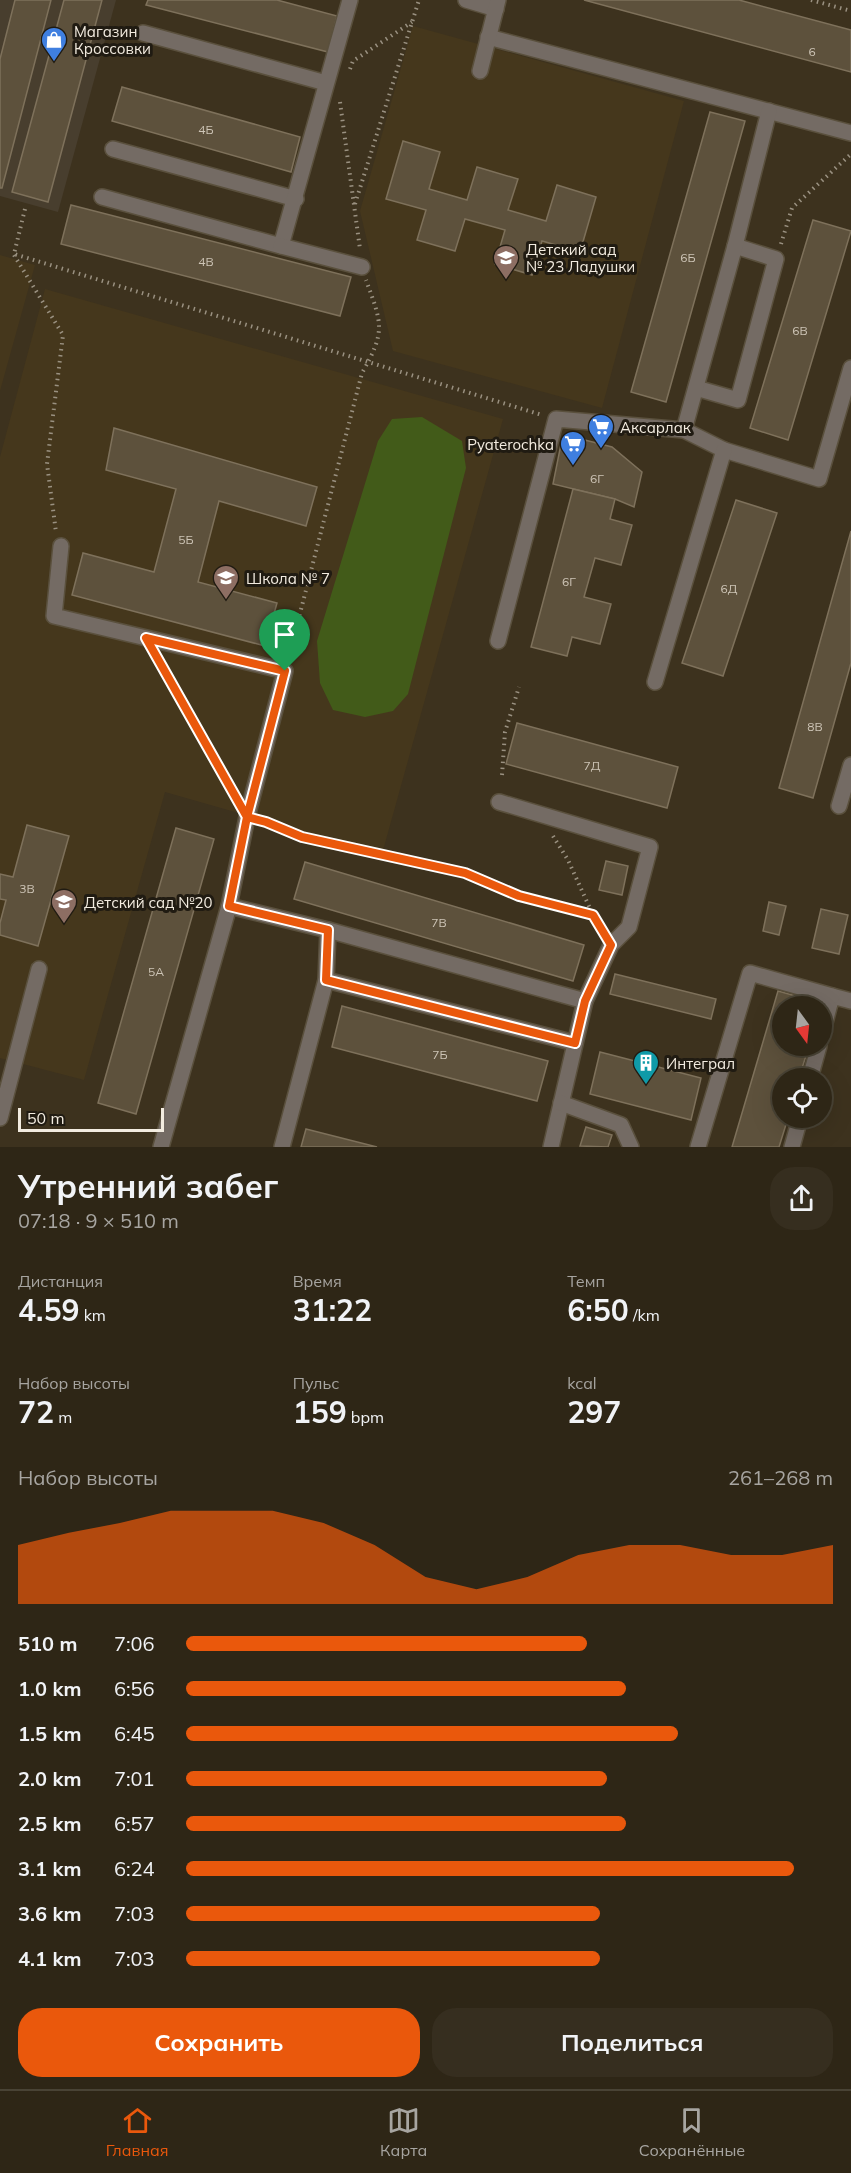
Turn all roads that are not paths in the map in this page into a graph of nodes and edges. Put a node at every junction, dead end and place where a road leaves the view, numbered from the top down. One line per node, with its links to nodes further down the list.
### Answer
1 (350, 0): 7 (lane)
2 (466, 0): 3 (lane)
3 (497, 4): 5 (lane)
4 (143, 33): 7 (lane)
5 (488, 37): 6 (lane); 8 (lane)
6 (480, 71)
7 (326, 83): 12 (lane)
8 (769, 111): 9 (lane); 14 (lane)
9 (851, 133)
10 (113, 149): 12 (lane)
11 (102, 197): 13 (lane)
12 (296, 199): 13 (lane)
13 (281, 246): 15 (lane)
14 (735, 246): 17 (lane); 17 (lane)
15 (362, 267)
16 (851, 368): 19 (lane)
17 (696, 388): 18 (lane)
18 (684, 430): 19 (lane); 21 (lane)
19 (724, 450): 22 (lane)
20 (61, 546): 26 (lane)
21 (498, 641)
22 (655, 682)
23 (851, 765): 25 (lane)
24 (499, 802): 31 (lane)
25 (839, 806)
26 (229, 906): 27 (lane); 37 (lane)
27 (328, 930): 29 (lane); 31 (lane)
28 (39, 969): 35 (lane)
29 (326, 980): 33 (lane); 38 (lane)
30 (832, 996): 32 (lane); 41 (lane)
31 (585, 1001): 33 (lane)
32 (851, 1002)
33 (575, 1043): 34 (lane)
34 (561, 1103): 39 (lane); 40 (lane)
35 (0, 1118)
36 (797, 1128): 42 (lane)
37 (161, 1147)
38 (282, 1147)
39 (551, 1147)
40 (631, 1147)
41 (698, 1147)
42 (792, 1147)

